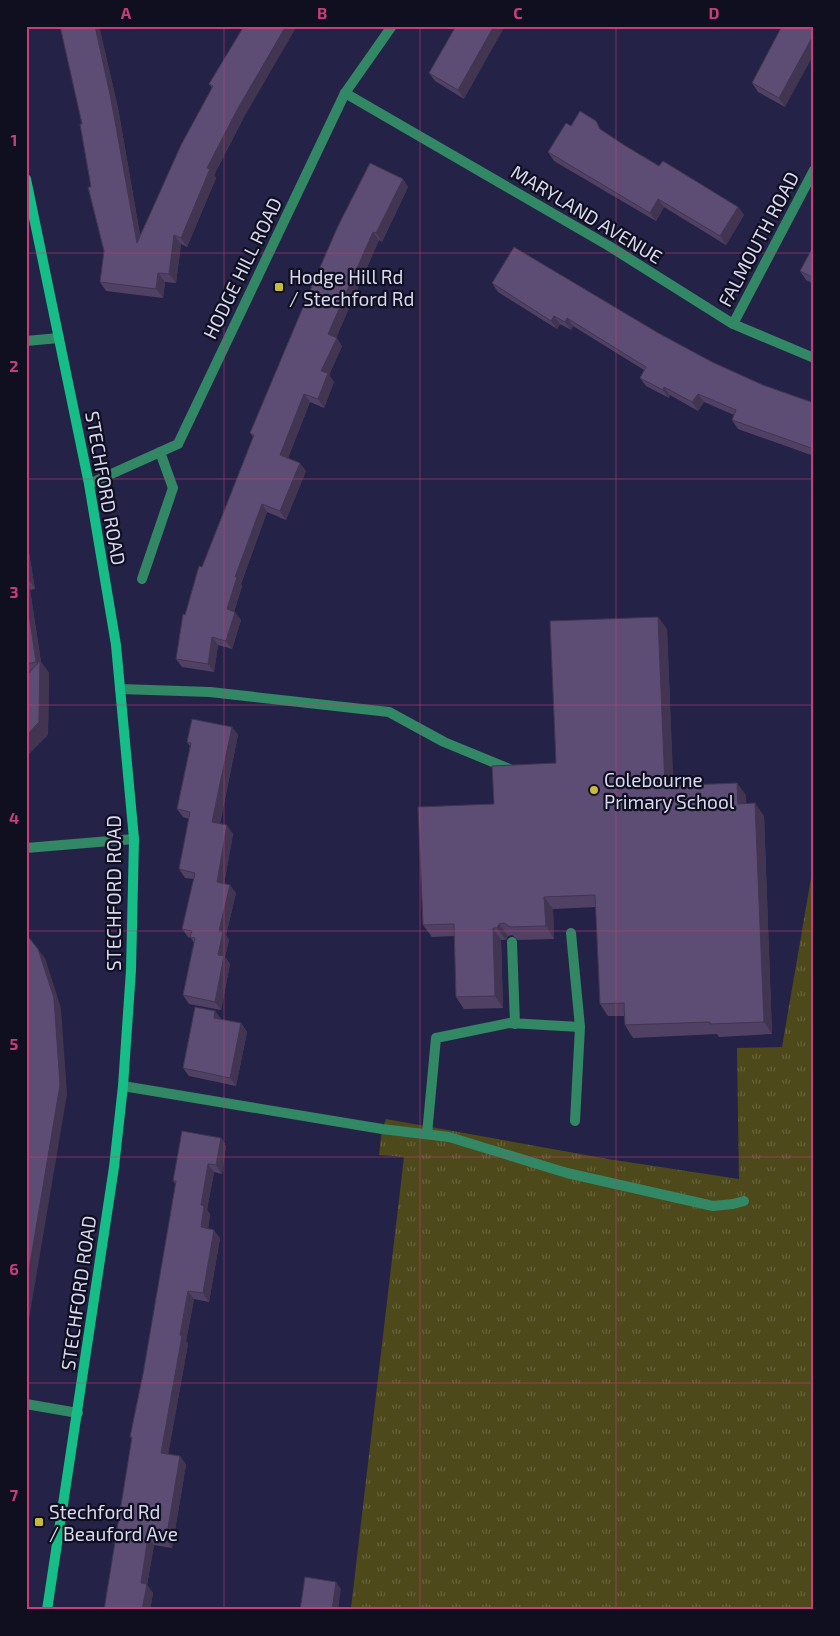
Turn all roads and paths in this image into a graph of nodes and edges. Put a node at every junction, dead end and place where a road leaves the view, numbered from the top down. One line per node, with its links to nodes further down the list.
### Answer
1 (392, 26): 2 (street, HODGE HILL ROAD)
2 (345, 93): 5 (street, MARYLAND AVENUE); 9 (street, HODGE HILL ROAD)
3 (814, 170): 5 (street, FALMOUTH ROAD)
4 (26, 179): 6 (main road, STECHFORD ROAD)
5 (733, 324): 8 (street, MARYLAND AVENUE)
6 (59, 338): 7 (street); 10 (main road, STECHFORD ROAD)
7 (26, 340)
8 (814, 358)
9 (160, 452): 10 (street, HODGE HILL ROAD); 11 (street)
10 (89, 484): 12 (main road, STECHFORD ROAD)
11 (142, 579)
12 (120, 689): 13 (street); 14 (main road, STECHFORD ROAD)
13 (513, 770)
14 (134, 839): 15 (street); 20 (main road, STECHFORD ROAD)
15 (26, 848)
16 (571, 933): 19 (street)
17 (512, 942): 18 (street)
18 (515, 1024): 19 (street); 22 (street)
19 (580, 1027): 21 (street)
20 (123, 1086): 22 (street); 25 (main road, STECHFORD ROAD)
21 (575, 1121)
22 (427, 1134): 23 (street)
23 (744, 1201)
24 (26, 1404): 25 (street)
25 (78, 1413): 26 (main road, STECHFORD ROAD)
26 (48, 1610)

